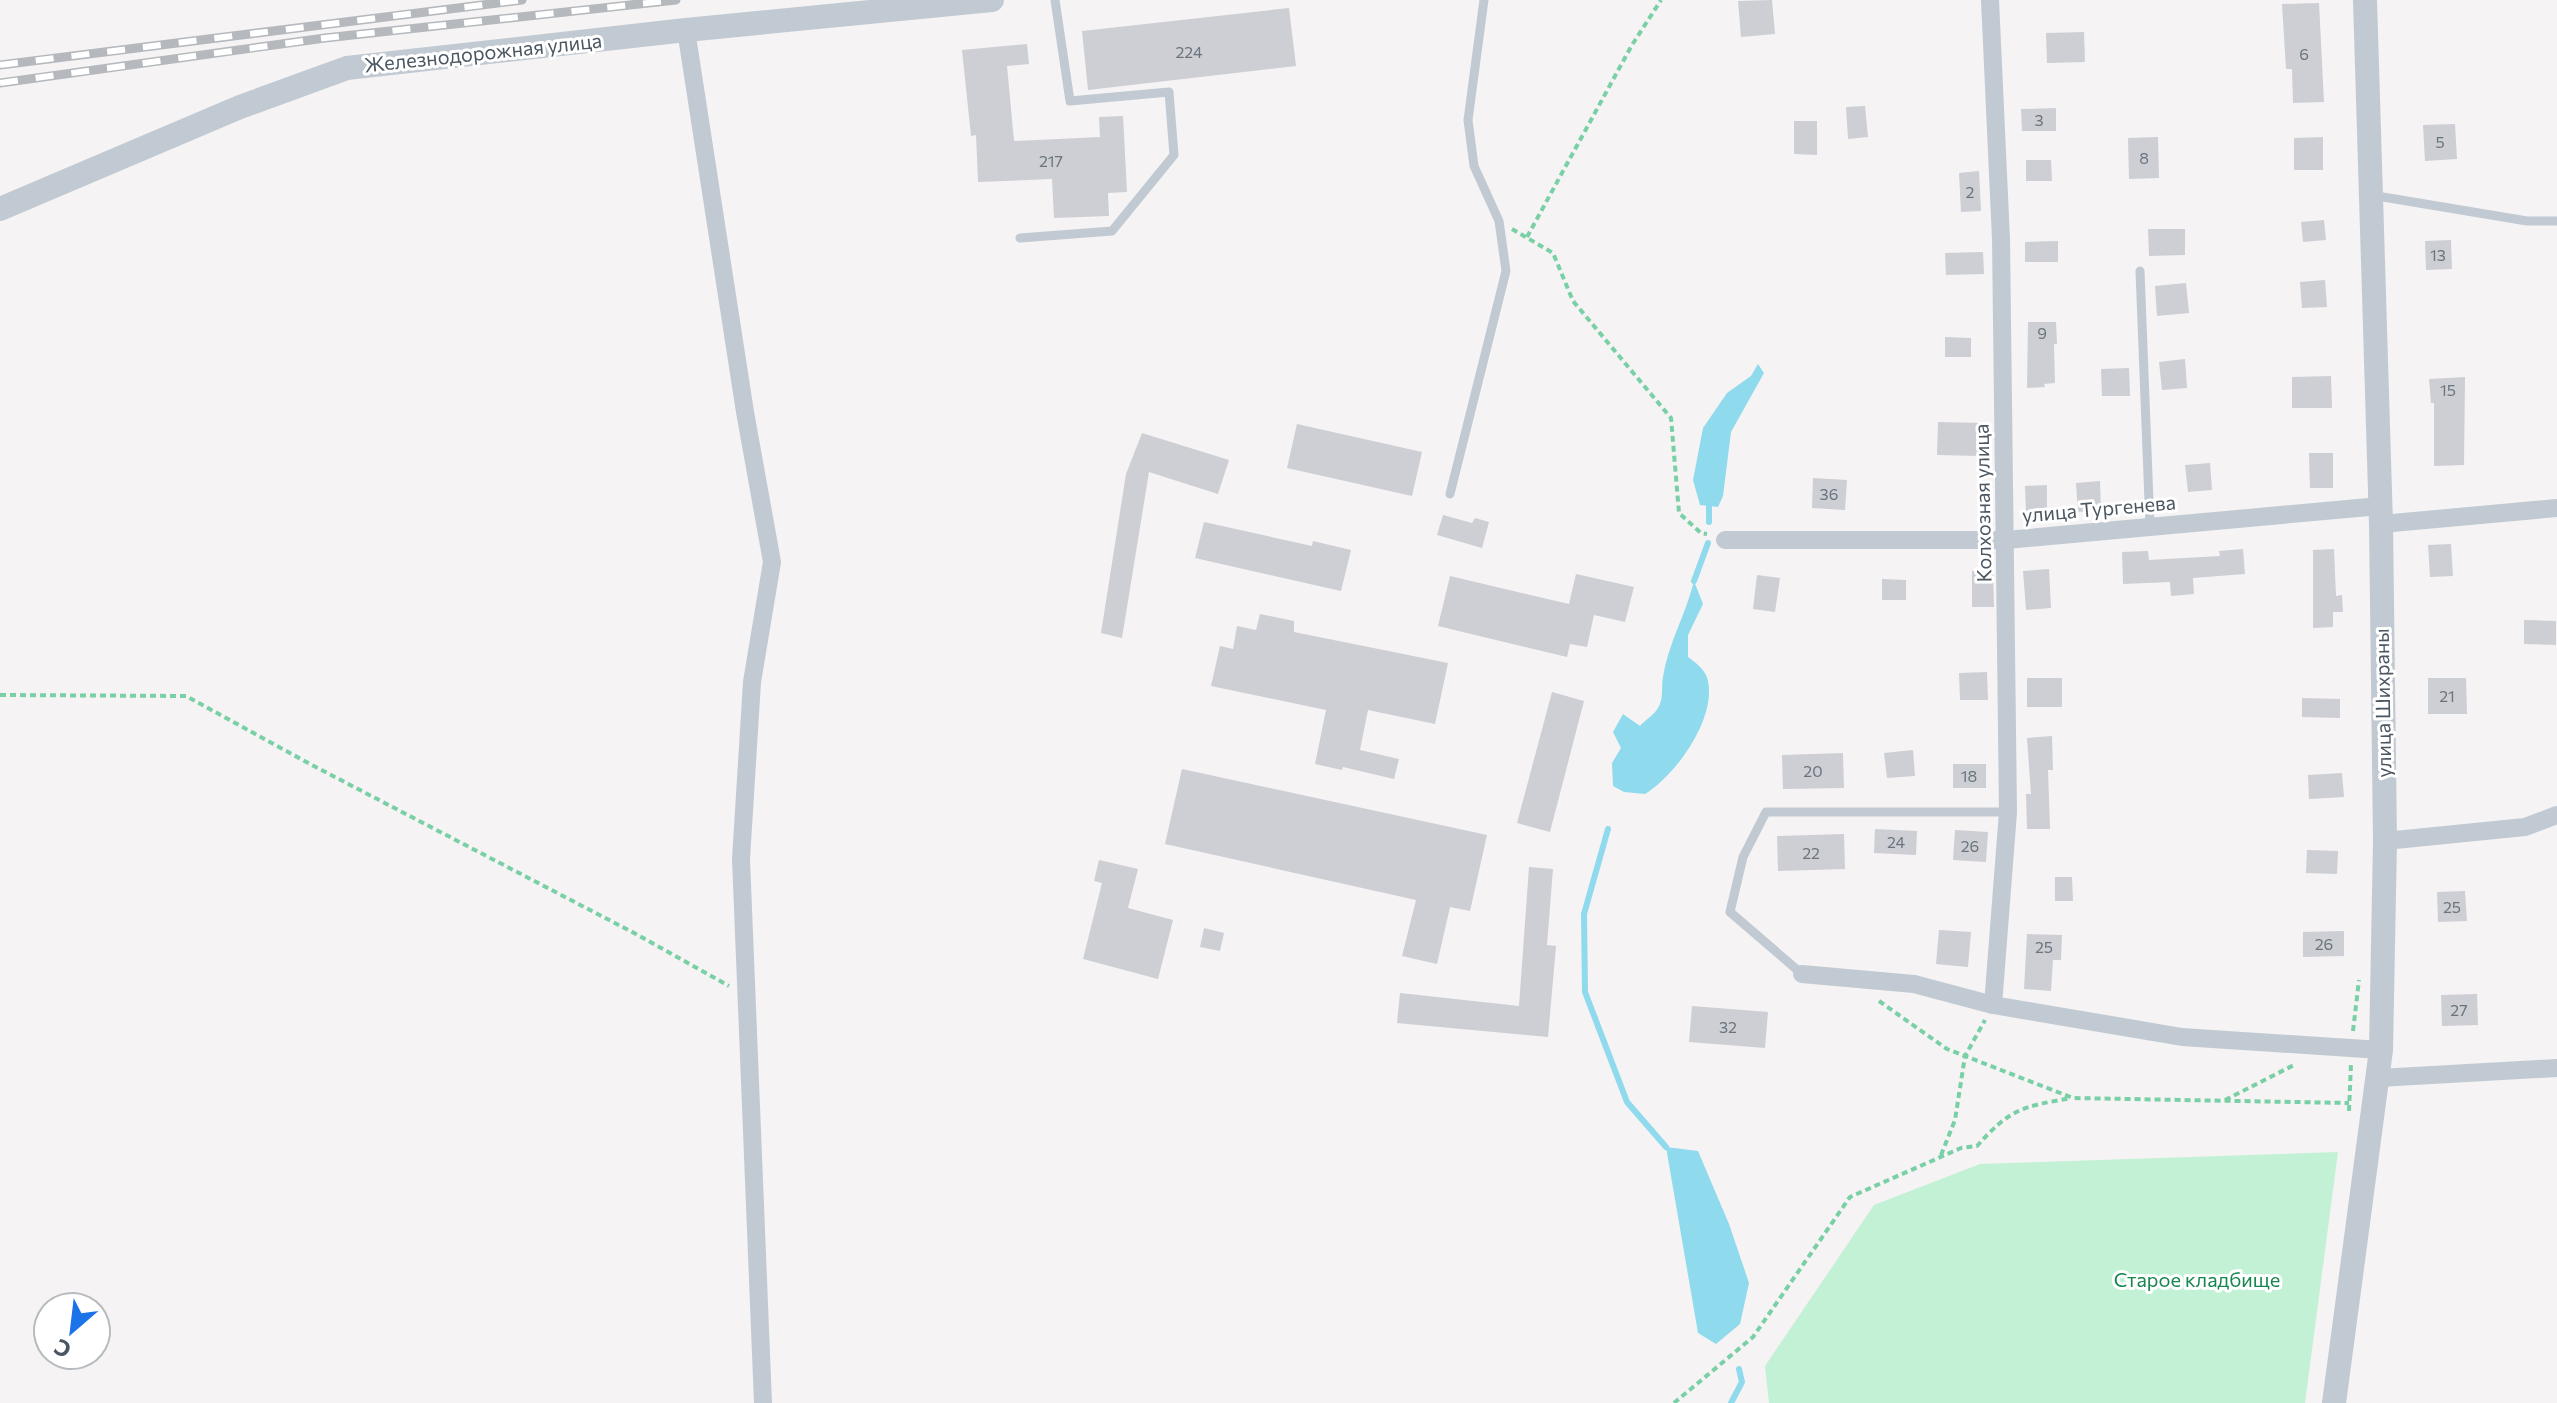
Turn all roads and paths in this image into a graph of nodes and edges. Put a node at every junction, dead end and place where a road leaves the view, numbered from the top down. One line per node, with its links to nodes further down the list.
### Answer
1 (992, 0): 7 (street, Железнодорожная улица)
2 (1055, 0): 13 (lane)
3 (1484, 0): 10 (lane)
4 (1661, 0): 12 (path)
5 (1990, 0): 20 (street, Колхозная улица)
6 (2365, 0): 8 (street, улица Шихраны)
7 (686, 30): 9 (street, Железнодорожная улица); 28 (street)
8 (2371, 195): 11 (lane); 17 (street, улица Шихраны)
9 (0, 209)
10 (1499, 221): 12 (path); 15 (lane)
11 (2557, 221)
12 (1527, 237): 19 (path)
13 (1020, 238)
14 (2140, 271): 18 (lane)
15 (1450, 494)
16 (2557, 508): 17 (street, улица Тургенева)
17 (2381, 515): 18 (street, улица Тургенева); 24 (street, улица Шихраны)
18 (2150, 527): 20 (street, улица Тургенева)
19 (1725, 540): 20 (street, улица Тургенева)
20 (2006, 540): 22 (street, Колхозная улица)
21 (0, 695): 28 (path)
22 (2008, 812): 26 (lane); 29 (street, Колхозная улица)
23 (2557, 815): 24 (street)
24 (2385, 841): 32 (street, улица Шихраны)
25 (2360, 972): 31 (path)
26 (1802, 974): 27 (street)
27 (1848, 979): 29 (street); 33 (path)
28 (746, 996): 41 (street)
29 (1993, 1005): 30 (street); 33 (path)
30 (2330, 1046): 31 (street); 37 (path)
31 (2351, 1048): 32 (street); 38 (path)
32 (2381, 1050): 35 (street, улица Шихраны)
33 (1965, 1056): 36 (path); 40 (path)
34 (2557, 1068): 35 (street)
35 (2377, 1090): 38 (path); 43 (street, улица Шихраны)
36 (2073, 1098): 37 (path); 40 (path)
37 (2223, 1101): 38 (path)
38 (2349, 1103): 39 (path)
39 (2349, 1118)
40 (1940, 1157): 42 (path)
41 (763, 1403)
42 (1674, 1403)
43 (2334, 1403)

